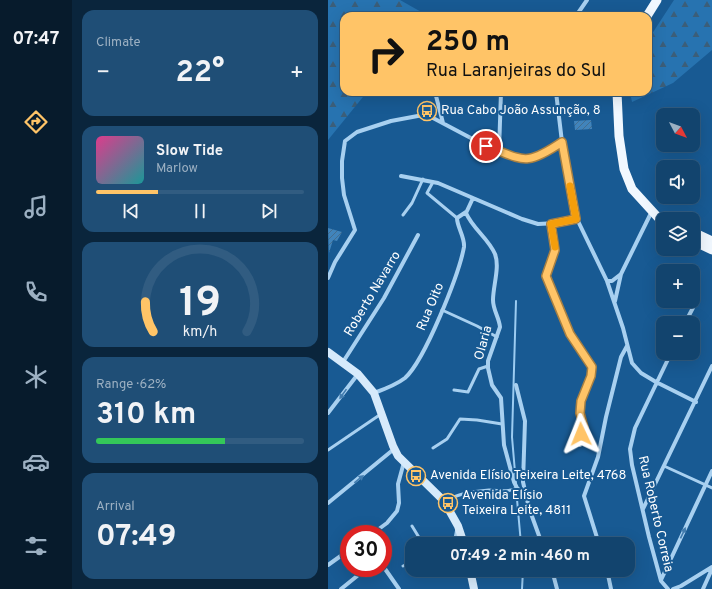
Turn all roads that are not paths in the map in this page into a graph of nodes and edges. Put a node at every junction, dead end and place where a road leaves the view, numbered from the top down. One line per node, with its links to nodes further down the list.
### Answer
1 (588, 0): 3 (street)
2 (657, 0): 4 (main road)
3 (579, 12)
4 (650, 12)
5 (436, 96): 9 (street)
6 (501, 96): 11 (street)
7 (556, 96): 10 (street)
8 (617, 96): 16 (main road)
9 (443, 124): 11 (street); 30 (street)
10 (562, 142): 11 (street); 22 (street)
11 (499, 151)
12 (401, 176): 13 (street)
13 (423, 179): 14 (street); 19 (lane)
14 (433, 182): 15 (street); 21 (lane)
15 (473, 198): 17 (street); 23 (street)
16 (652, 211): 18 (main road); 20 (main road); 29 (street)
17 (466, 212): 21 (street); 34 (street, Olaria)
18 (656, 213)
19 (403, 215)
20 (656, 215)
21 (457, 218): 33 (street, Rua Oito)
22 (576, 219): 23 (street); 31 (street)
23 (551, 224): 50 (street)
24 (418, 235): 38 (street, Roberto Navarro)
25 (700, 235): 26 (main road)
26 (712, 241)
27 (700, 244): 28 (main road)
28 (712, 250)
29 (621, 274): 31 (street); 32 (street)
30 (328, 278)
31 (607, 281): 32 (street)
32 (614, 303): 35 (street)
33 (442, 310): 34 (lane); 45 (street, Rua Oito)
34 (497, 338): 39 (street, Olaria)
35 (627, 346): 42 (street); 71 (street)
36 (328, 352): 38 (main road)
37 (667, 360): 42 (street, Rua Roberto Correia)
38 (343, 362): 41 (main road)
39 (488, 366): 44 (lane); 49 (street, Olaria)
40 (712, 366): 46 (street)
41 (358, 374): 45 (main road); 47 (street, one-way to 47)
42 (656, 382): 46 (street); 63 (street, Rua Roberto Correia)
43 (516, 386): 60 (street)
44 (454, 390)
45 (374, 393): 48 (main road)
46 (696, 402): 55 (street)
47 (328, 413)
48 (383, 413): 52 (main road); 53 (lane)
49 (502, 424): 51 (lane); 58 (street, Olaria)
50 (580, 444)
51 (433, 448)
52 (394, 449): 54 (main road); 62 (street, one-way to 52)
53 (328, 450)
54 (404, 462): 61 (main road); 64 (street)
55 (664, 466): 57 (lane); 63 (street)
56 (712, 472): 57 (street)
57 (706, 485): 59 (lane); 80 (street, one-way to 57)
58 (517, 488): 60 (street); 61 (lane)
59 (712, 488)
60 (526, 496): 70 (street)
61 (444, 502): 66 (main road)
62 (328, 503)
63 (643, 510): 80 (street, Rua Roberto Correia)
64 (384, 525)
65 (412, 526): 67 (lane)
66 (458, 526): 68 (lane); 69 (main road)
67 (419, 537)
68 (456, 537)
69 (462, 537)
70 (540, 537)
71 (597, 537)
72 (340, 556): 73 (street)
73 (328, 565)
74 (712, 568): 87 (street, Rua Roberto Correia); 88 (street)
75 (356, 577): 81 (street)
76 (391, 577): 82 (street)
77 (471, 577): 83 (main road)
78 (554, 577): 84 (street)
79 (608, 577): 85 (street)
80 (661, 581): 86 (street, Rua Roberto Correia)
81 (341, 589)
82 (399, 589)
83 (473, 589)
84 (557, 589)
85 (611, 589)
86 (668, 589)
87 (673, 589)
88 (703, 589)

